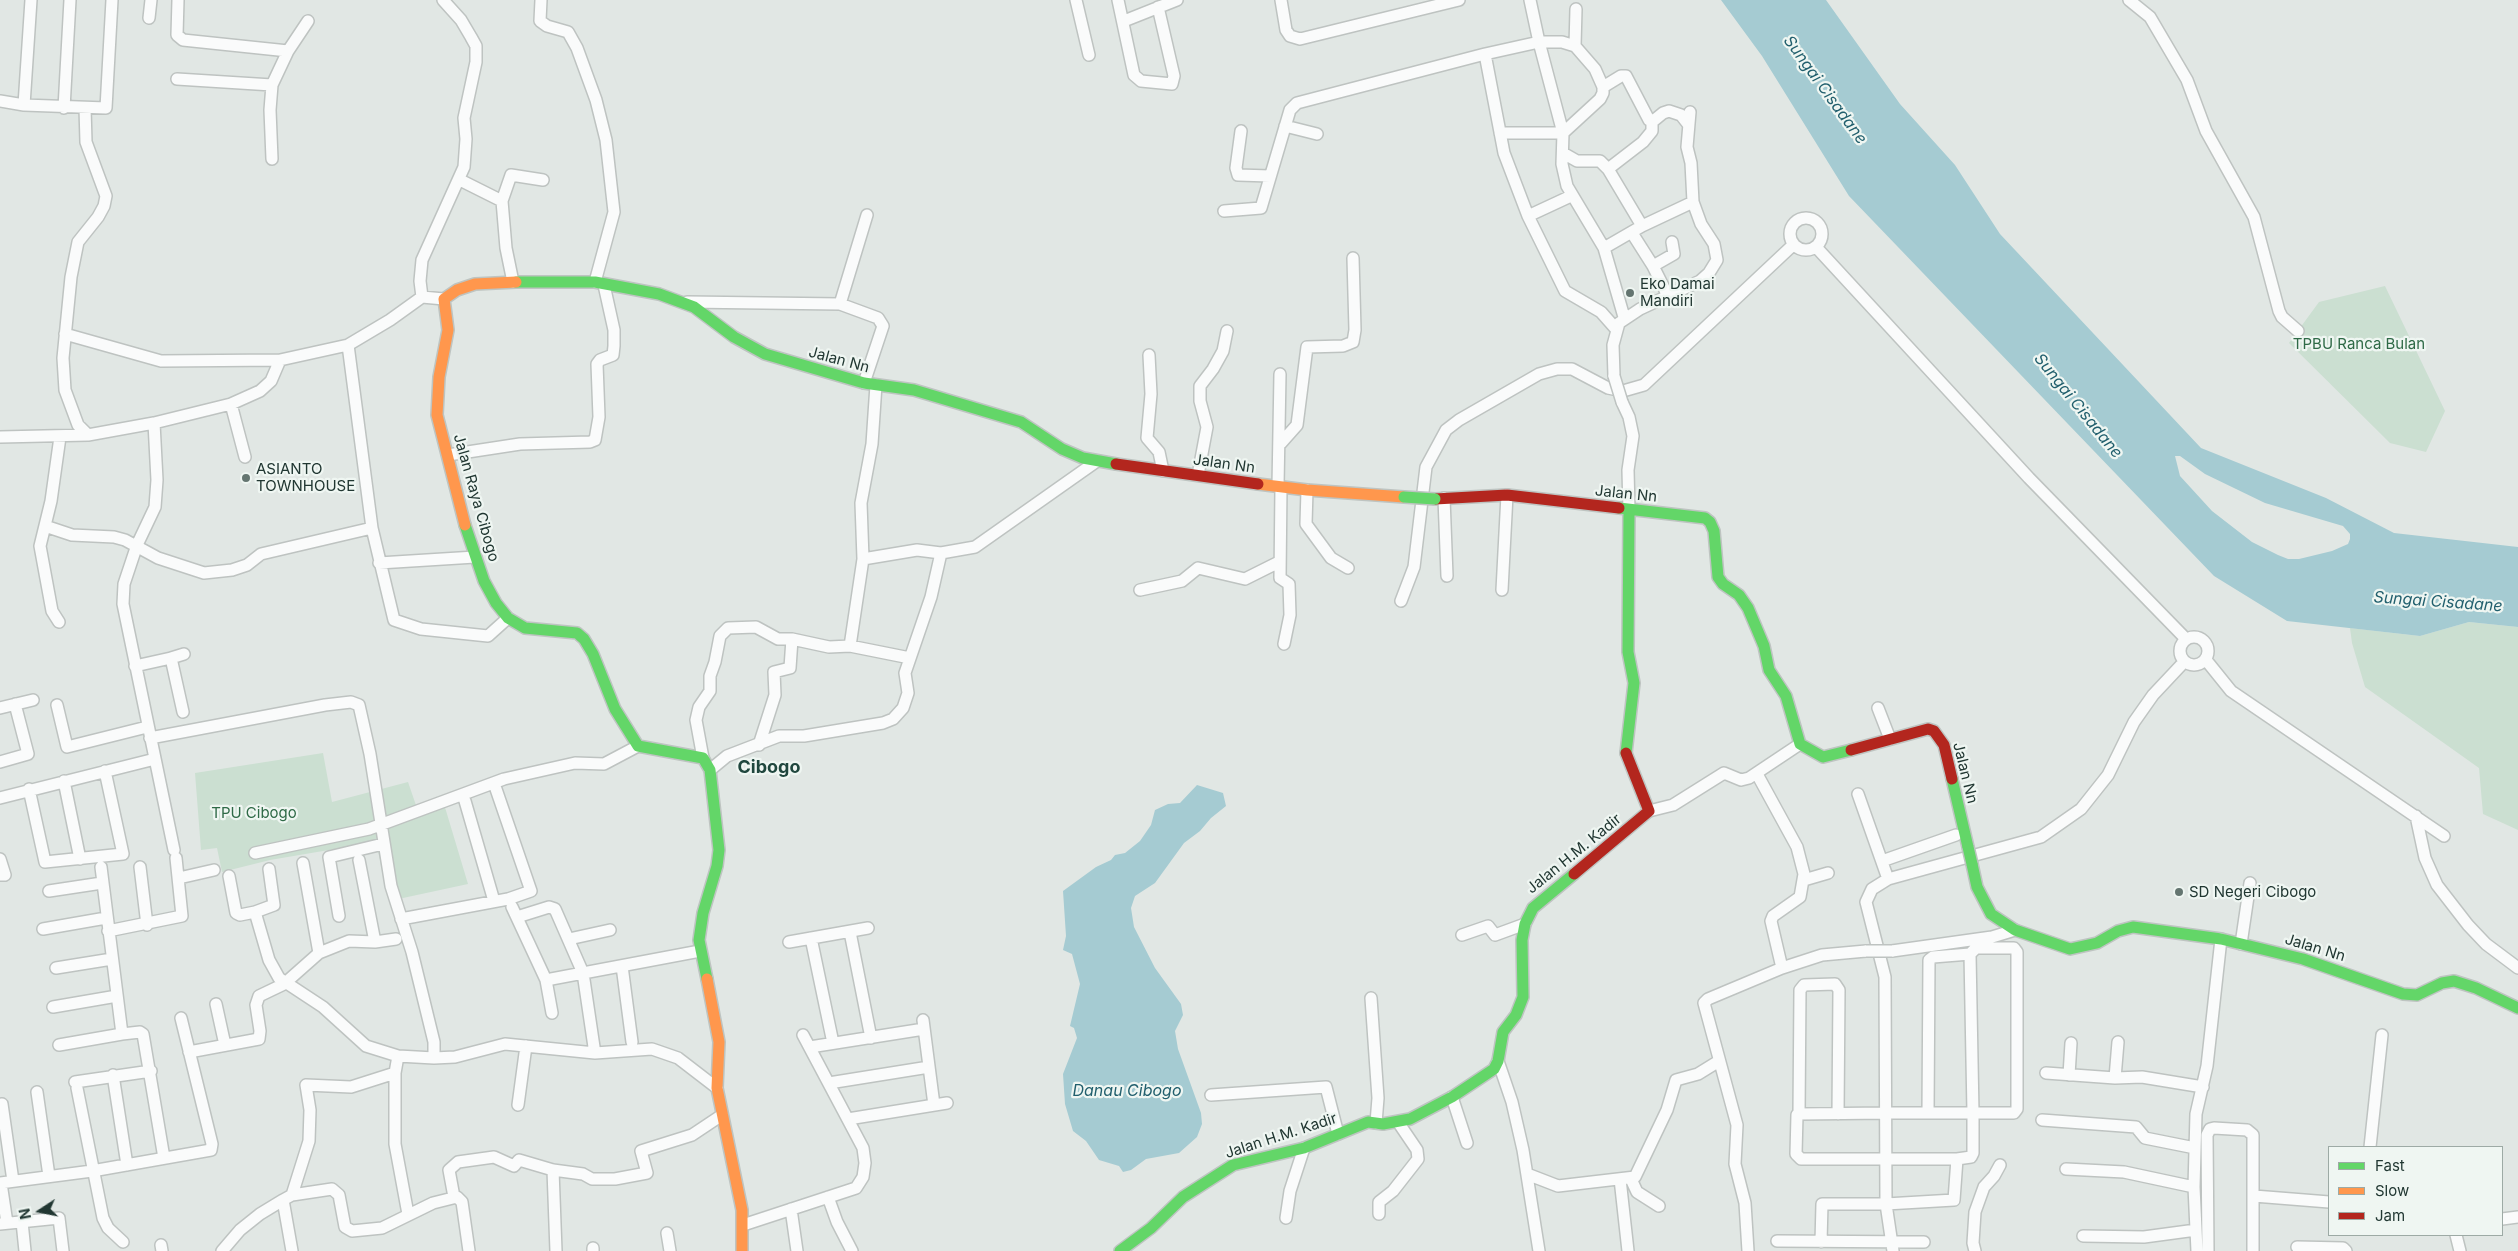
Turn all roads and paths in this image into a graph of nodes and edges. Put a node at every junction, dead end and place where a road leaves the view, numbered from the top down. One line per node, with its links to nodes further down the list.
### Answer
1 (31, 0): 30 (street)
2 (70, 0): 31 (street)
3 (112, 0): 32 (street)
4 (151, 0): 18 (street)
5 (178, 0): 23 (street)
6 (443, 0): 45 (street)
7 (542, 0): 62 (street)
8 (1076, 0): 25 (street)
9 (1118, 0): 20 (street)
10 (1177, 0): 16 (street)
11 (1281, 0): 15 (street)
12 (1459, 0): 15 (street)
13 (1530, 0): 21 (street)
14 (2129, 0): 71 (street)
15 (1441, 2)
16 (1158, 7): 20 (street); 20 (street)
17 (1576, 9): 22 (street)
18 (150, 18)
19 (308, 21): 23 (street)
20 (1124, 21)
21 (1539, 42): 22 (street); 24 (street); 39 (street)
22 (1575, 46): 28 (street)
23 (288, 51): 27 (street)
24 (1485, 54): 36 (street); 38 (street)
25 (1090, 55)
26 (177, 79): 27 (street)
27 (272, 84): 42 (street)
28 (1603, 87): 34 (street); 39 (street)
29 (0, 101): 30 (street)
30 (24, 106): 31 (street)
31 (64, 108): 32 (street)
32 (85, 108): 72 (street)
33 (1690, 112): 35 (street)
34 (1652, 122): 35 (street); 43 (street)
35 (1688, 124): 49 (street)
36 (1285, 126): 40 (street); 44 (street)
37 (1241, 131): 44 (street)
38 (1500, 133): 39 (street); 52 (street)
39 (1562, 133): 41 (street)
40 (1317, 134)
41 (1563, 153): 43 (street); 47 (street)
42 (272, 159)
43 (1608, 169): 53 (street)
44 (1270, 176): 50 (street)
45 (460, 180): 48 (street); 64 (street)
46 (543, 180): 48 (street)
47 (1571, 196): 52 (street); 58 (street)
48 (502, 201): 61 (street)
49 (1692, 202): 53 (street); 63 (street)
50 (1224, 211)
51 (867, 215): 67 (street)
52 (1528, 216): 69 (street)
53 (1642, 226): 54 (street)
54 (1632, 233): 58 (street); 60 (street)
55 (1672, 242): 60 (street)
56 (1793, 245): 57 (street); 57 (street); 106 (street)
57 (1816, 247): 110 (street)
58 (1604, 248): 68 (street)
59 (1353, 258): 83 (street)
60 (1654, 266): 63 (street)
61 (513, 282): 62 (street, Jalan Nn); 65 (street, Jalan Nn)
62 (600, 283): 66 (street, Jalan Nn); 84 (street)
63 (1668, 296): 68 (street)
64 (422, 297): 65 (street); 73 (street)
65 (444, 300): 84 (street, Jalan Raya Cibogo)
66 (685, 302): 67 (street); 77 (street, Jalan Nn)
67 (840, 304): 77 (street)
68 (1624, 317): 69 (street)
69 (1616, 329): 93 (street, bridge)
70 (1227, 331): 88 (street)
71 (2298, 331)
72 (65, 334): 75 (street); 80 (street)
73 (348, 345): 75 (street); 95 (street)
74 (1149, 355): 87 (street)
75 (280, 360): 78 (street)
76 (1280, 374): 83 (street)
77 (870, 384): 86 (street, Jalan Nn); 99 (street)
78 (231, 404): 79 (street); 85 (street)
79 (154, 423): 80 (street); 96 (street)
80 (88, 435): 81 (street)
81 (60, 436): 82 (street); 94 (street)
82 (0, 437)
83 (1281, 443): 89 (street)
84 (448, 455): 98 (street, Jalan Raya Cibogo)
85 (245, 457)
86 (1097, 461): 87 (street, Jalan Nn); 97 (street)
87 (1163, 471): 88 (street, Jalan Nn)
88 (1198, 475): 89 (street, Jalan Nn)
89 (1280, 486): 90 (street, Jalan Nn); 100 (street)
90 (1307, 490): 92 (street, Jalan Nn, bridge); 102 (street)
91 (1507, 495): 92 (street, Jalan Nn); 93 (street, Jalan Nn); 105 (street)
92 (1439, 499): 103 (street)
93 (1629, 510): 128 (street, Jalan Nn); 142 (street)
94 (45, 526): 96 (street); 108 (street)
95 (372, 528): 96 (street); 101 (street)
96 (137, 545): 118 (street)
97 (941, 554): 99 (street); 115 (street)
98 (475, 557): 101 (street); 107 (street, Jalan Raya Cibogo)
99 (863, 559): 112 (street)
100 (1279, 562): 104 (street); 111 (street)
101 (379, 563): 107 (street)
102 (1348, 568)
103 (1447, 576)
104 (1140, 590)
105 (1502, 590)
106 (1401, 601)
107 (508, 618): 129 (street)
108 (59, 622)
109 (792, 639): 112 (street); 127 (street); 130 (street)
110 (2186, 639): 116 (street); 117 (street)
111 (1284, 644)
112 (850, 646): 115 (street)
113 (184, 654): 114 (street)
114 (171, 658): 118 (street); 124 (street)
115 (910, 658): 127 (street)
116 (2206, 660): 117 (street); 143 (street)
117 (2184, 662): 162 (street)
118 (135, 666): 125 (street)
119 (33, 700): 120 (street)
120 (15, 704): 122 (street); 132 (street)
121 (57, 705): 125 (street)
122 (0, 708)
123 (1878, 708): 126 (street)
124 (183, 712)
125 (148, 732): 131 (street); 144 (street)
126 (1890, 739): 128 (street, Jalan Nn); 177 (street, Jalan Nn, bridge)
127 (759, 744): 133 (street)
128 (1800, 744): 135 (street)
129 (638, 746): 130 (street); 144 (street)
130 (703, 758): 133 (street)
131 (155, 759): 134 (street); 161 (street)
132 (0, 762)
133 (710, 770): 188 (street)
134 (105, 771): 136 (street); 150 (street)
135 (1757, 774): 142 (street); 163 (street)
136 (64, 781): 138 (street); 150 (street)
137 (496, 789): 167 (street)
138 (29, 790): 140 (street); 150 (street)
139 (1858, 794): 152 (street)
140 (0, 798)
141 (465, 800): 167 (street)
142 (1649, 811): 172 (street, Jalan H.M. Kadir)
143 (2416, 816): 146 (street); 195 (street)
144 (381, 823): 147 (street); 148 (street)
145 (1956, 836): 152 (street)
146 (2444, 836)
147 (383, 844): 169 (street); 171 (street)
148 (255, 853)
149 (0, 859): 159 (street)
150 (80, 859)
151 (359, 860): 185 (street)
152 (1882, 861): 162 (street)
153 (303, 863): 189 (street)
154 (101, 867): 164 (street)
155 (140, 867): 173 (street)
156 (269, 869): 168 (street)
157 (214, 870): 161 (street)
158 (1828, 873): 163 (street)
159 (0, 875)
160 (229, 876): 168 (street)
161 (180, 878): 173 (street)
162 (1888, 879): 241 (street)
163 (1804, 880): 194 (street)
164 (102, 883): 166 (street); 170 (street)
165 (2250, 884): 187 (street)
166 (49, 891)
167 (494, 901): 171 (street)
168 (255, 912): 198 (street)
169 (339, 916)
170 (106, 918): 175 (street); 178 (street)
171 (401, 919): 221 (street)
172 (1525, 924): 180 (street); 222 (street, Jalan H.M. Kadir)
173 (147, 925): 178 (street)
174 (868, 928): 179 (street)
175 (43, 929)
176 (610, 930): 183 (street)
177 (2015, 930): 184 (street, Jalan Nn); 194 (street, bridge)
178 (108, 931): 191 (street)
179 (850, 932): 181 (street); 209 (street)
180 (1462, 935)
181 (811, 938): 186 (street); 212 (street)
182 (396, 939): 185 (street)
183 (569, 939): 196 (street); 197 (street)
184 (2221, 939): 187 (street, Jalan Nn); 232 (street)
185 (375, 942): 189 (street)
186 (789, 942)
187 (2241, 944): 203 (street, Jalan Nn)
188 (700, 952): 192 (street); 233 (street)
189 (319, 953): 198 (street)
190 (1970, 954): 242 (street); 243 (street); 243 (street)
191 (112, 959): 193 (street); 199 (street)
192 (622, 966): 196 (street); 210 (street)
193 (56, 968)
194 (1782, 968): 223 (street)
195 (2518, 968)
196 (583, 972): 197 (street); 217 (street)
197 (546, 980): 204 (street)
198 (284, 984): 215 (street); 220 (street)
199 (117, 996): 202 (street); 206 (street)
200 (1371, 998): 250 (street)
201 (216, 1004): 215 (street)
202 (53, 1007)
203 (2518, 1008)
204 (552, 1013)
205 (181, 1018): 219 (street)
206 (122, 1034): 214 (street); 225 (street)
207 (803, 1035): 218 (street)
208 (2382, 1036): 253 (street)
209 (871, 1038): 212 (street); 224 (street)
210 (632, 1042)
211 (2118, 1042): 230 (street)
212 (833, 1043): 218 (street)
213 (2071, 1043): 228 (street)
214 (59, 1045)
215 (225, 1045): 219 (street)
216 (526, 1046): 221 (street); 233 (street); 240 (street)
217 (594, 1047)
218 (810, 1047): 231 (street)
219 (189, 1052): 256 (street)
220 (398, 1056): 221 (street); 226 (street)
221 (434, 1058)
222 (1498, 1061): 236 (street, Jalan H.M. Kadir); 264 (street)
223 (1719, 1061): 266 (street); 309 (street)
224 (929, 1067): 231 (street); 239 (street)
225 (151, 1071): 229 (street); 256 (street)
226 (395, 1073): 273 (street); 278 (street)
227 (2046, 1074): 228 (street)
228 (2069, 1075): 230 (street)
229 (113, 1076): 259 (street); 263 (street)
230 (2115, 1078): 232 (street)
231 (829, 1083): 247 (street)
232 (2203, 1087): 255 (street)
233 (717, 1088): 246 (street)
234 (37, 1092): 265 (street)
235 (1211, 1095): 251 (street)
236 (1452, 1097): 249 (street, Jalan H.M. Kadir); 252 (street)
237 (947, 1103): 239 (street)
238 (2, 1104): 267 (street)
239 (934, 1104): 247 (street)
240 (518, 1105)
241 (1886, 1113): 242 (street); 245 (street); 257 (street)
242 (1928, 1113): 243 (street)
243 (1973, 1113): 258 (street)
244 (1799, 1114): 245 (street); 245 (street); 257 (street)
245 (1838, 1114)
246 (722, 1116): 262 (street); 285 (street)
247 (848, 1119): 272 (street)
248 (2042, 1120): 255 (street)
249 (1398, 1122): 250 (street, Jalan H.M. Kadir); 279 (street)
250 (1376, 1123): 251 (street, Jalan H.M. Kadir)
251 (1338, 1134): 254 (street, Jalan H.M. Kadir)
252 (1467, 1143)
253 (2370, 1146)
254 (1304, 1148): 281 (street); 306 (street, Jalan H.M. Kadir)
255 (2195, 1148): 269 (street)
256 (164, 1158): 259 (street)
257 (1886, 1159): 258 (street); 275 (street)
258 (1957, 1159): 275 (street)
259 (128, 1165): 263 (street)
260 (2000, 1165): 310 (street)
261 (2066, 1169): 269 (street)
262 (553, 1170): 271 (street); 301 (street)
263 (92, 1171): 265 (street); 290 (street)
264 (1527, 1174): 266 (street); 307 (street)
265 (49, 1176): 267 (street)
266 (1626, 1179): 276 (street); 308 (street)
267 (13, 1181): 268 (street)
268 (0, 1183): 284 (street)
269 (2194, 1187): 286 (street)
270 (2254, 1196): 274 (street); 312 (street); 313 (street)
271 (454, 1197): 278 (street); 300 (street)
272 (828, 1197): 277 (street); 305 (street)
273 (288, 1198): 278 (street); 298 (street); 299 (street)
274 (2328, 1202)
275 (1886, 1204): 292 (street); 294 (street)
276 (1658, 1206)
277 (790, 1209): 285 (street); 304 (street)
278 (408, 1214)
279 (1379, 1214)
280 (2518, 1217): 282 (street)
281 (1286, 1218)
282 (2503, 1219)
283 (22, 1222): 284 (street); 296 (street); 297 (street)
284 (4, 1224)
285 (743, 1225): 303 (street)
286 (2196, 1230): 288 (street); 311 (street)
287 (667, 1233): 302 (street)
288 (2083, 1236)
289 (2456, 1236): 315 (street)
290 (123, 1242)
291 (1777, 1242): 292 (street)
292 (1821, 1242): 294 (street)
293 (1924, 1242): 294 (street)
294 (1893, 1246)
295 (2297, 1247): 314 (street)
296 (25, 1251)
297 (63, 1251)
298 (222, 1251)
299 (292, 1251)
300 (469, 1251)
301 (556, 1251)
302 (670, 1251)
303 (742, 1251)
304 (798, 1251)
305 (852, 1251)
306 (1120, 1251)
307 (1539, 1251)
308 (1628, 1251)
309 (1748, 1251)
310 (1974, 1251)
311 (2197, 1251)
312 (2208, 1251)
313 (2253, 1251)
314 (2346, 1251)
315 (2460, 1251)

